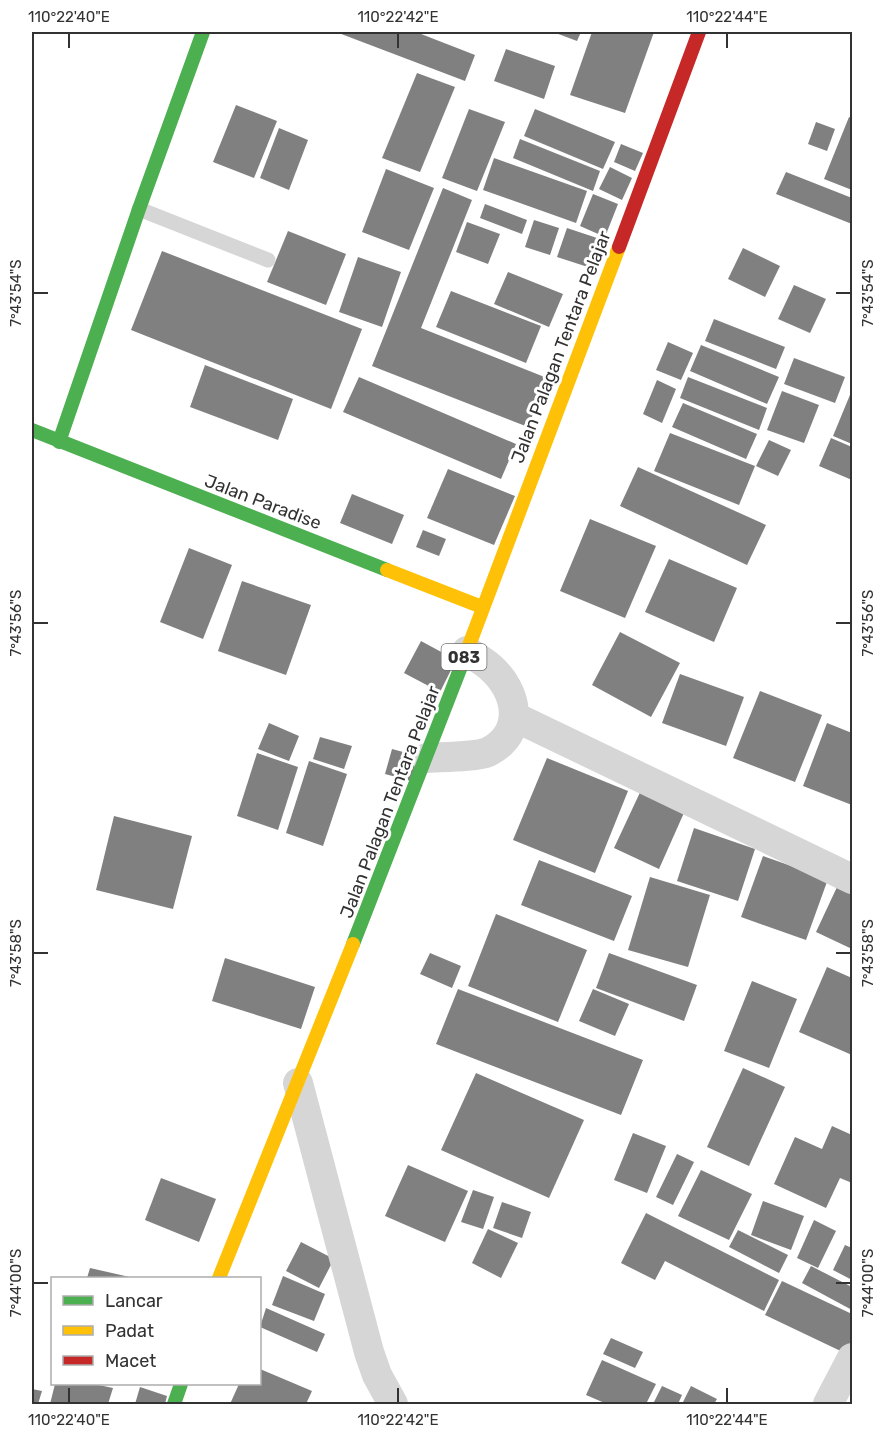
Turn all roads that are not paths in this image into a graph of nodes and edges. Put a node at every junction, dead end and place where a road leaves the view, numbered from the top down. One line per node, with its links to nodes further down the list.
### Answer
1 (203, 32): 3 (main road)
2 (699, 32): 7 (main road, Jalan Palagan Tentara Pelajar / 083)
3 (139, 209): 4 (lane); 6 (main road)
4 (268, 260)
5 (32, 430): 6 (main road, Jalan Paradise)
6 (59, 441): 7 (main road, Jalan Paradise)
7 (482, 607): 8 (main road, Jalan Palagan Tentara Pelajar / 083)
8 (466, 651): 9 (street); 10 (main road, Jalan Palagan Tentara Pelajar / 083)
9 (515, 717): 10 (street); 11 (street)
10 (427, 758): 12 (main road, Jalan Palagan Tentara Pelajar / 083)
11 (852, 879)
12 (298, 1083): 13 (main road, Jalan Palagan Tentara Pelajar / 083); 17 (street)
13 (219, 1277)
14 (852, 1358): 18 (street)
15 (180, 1385): 16 (main road)
16 (174, 1404)
17 (393, 1404)
18 (828, 1404)

